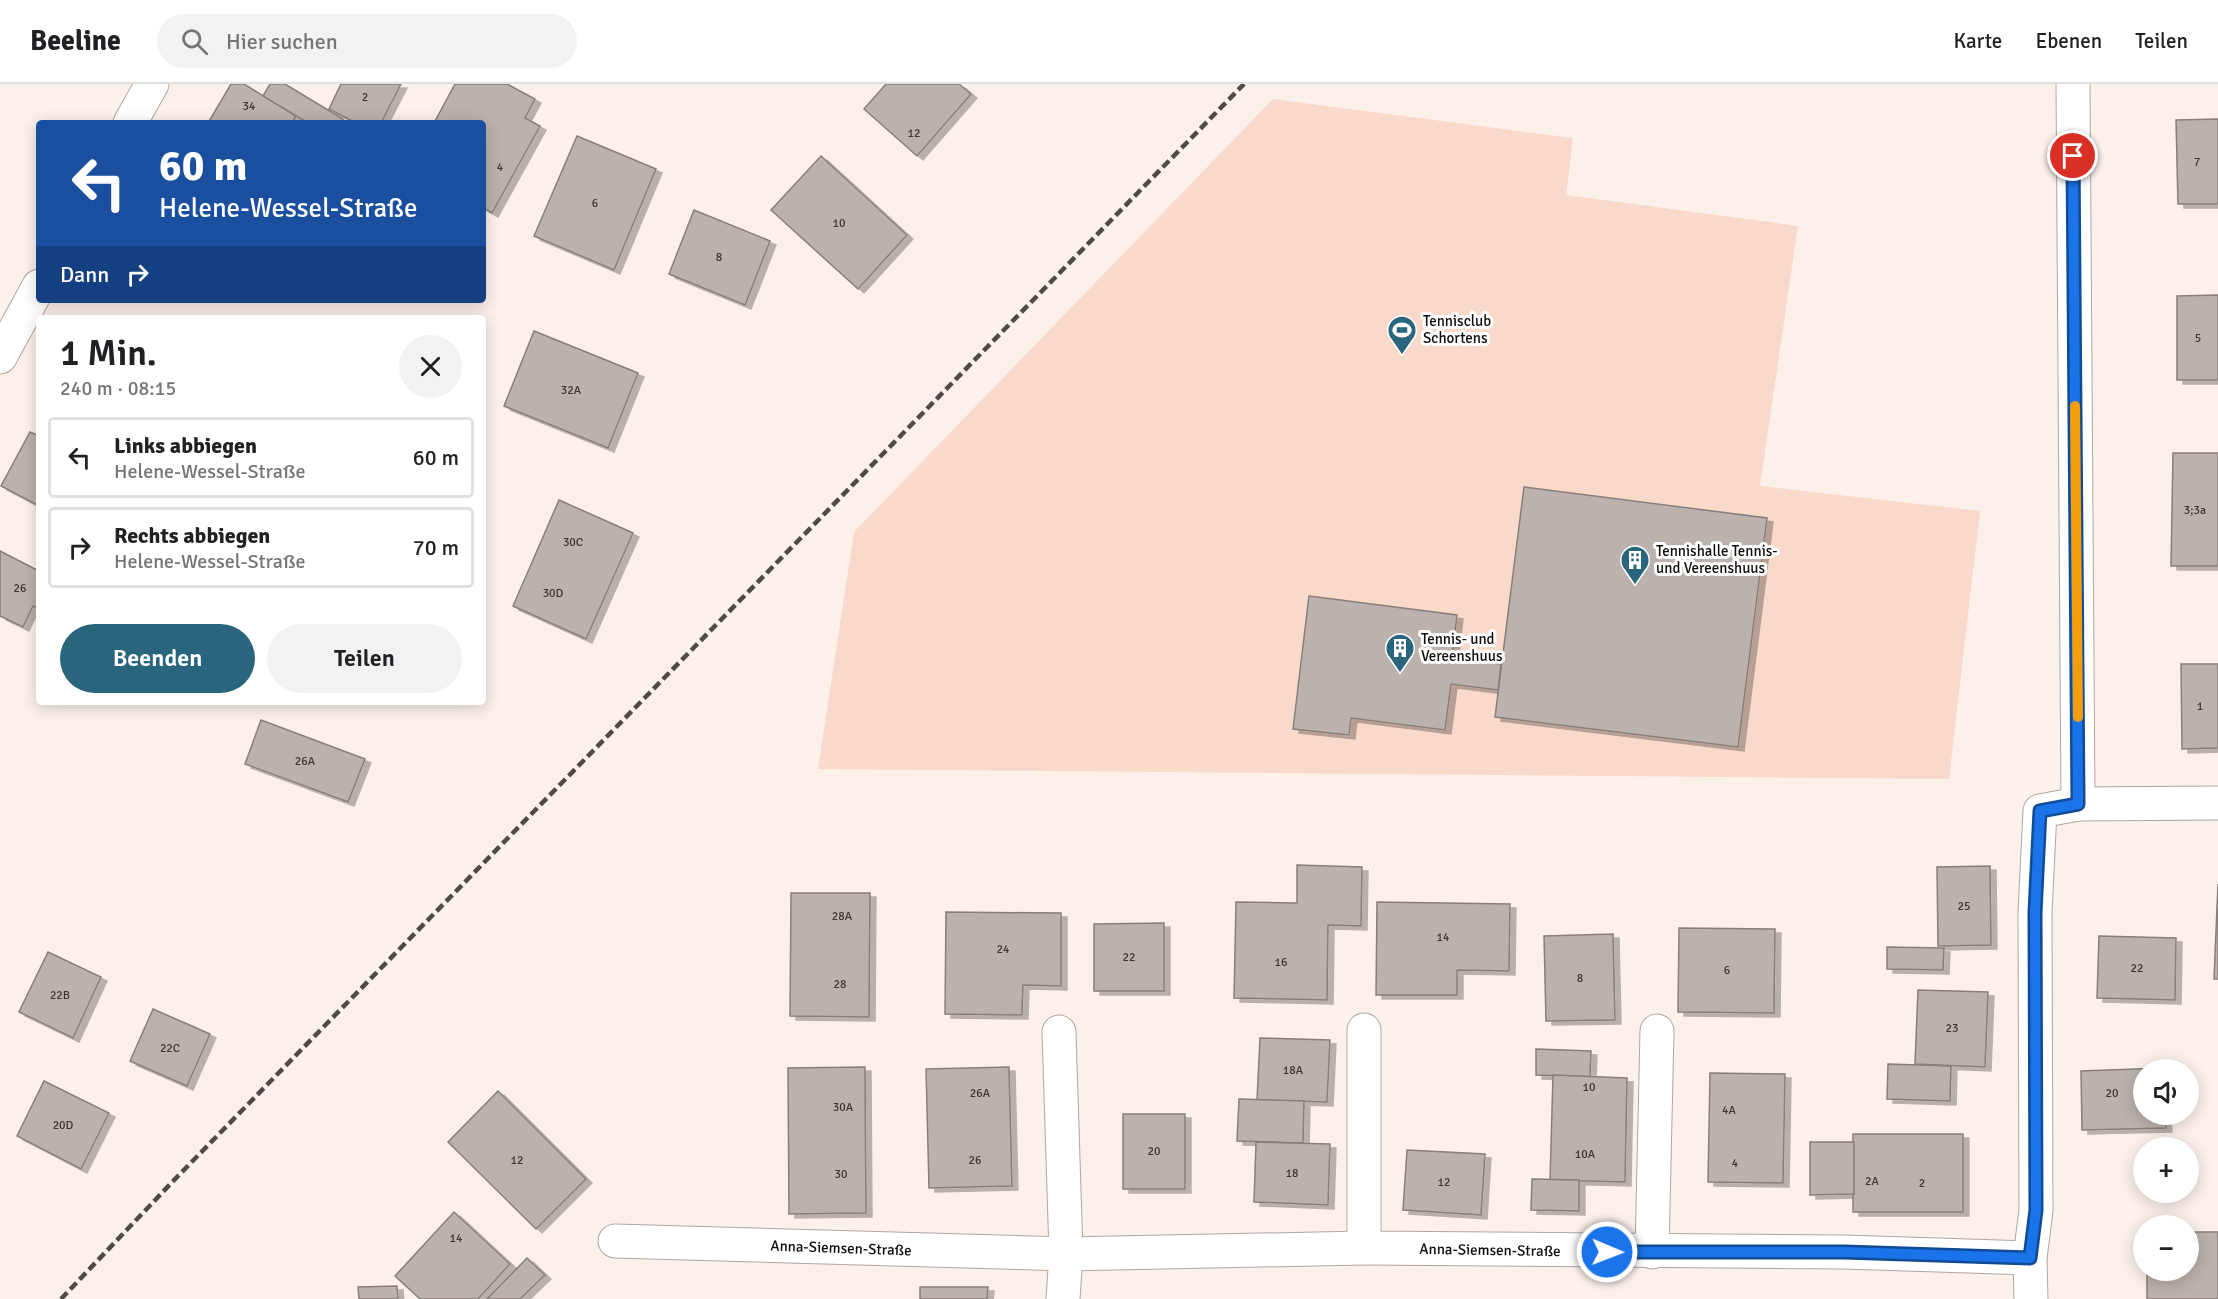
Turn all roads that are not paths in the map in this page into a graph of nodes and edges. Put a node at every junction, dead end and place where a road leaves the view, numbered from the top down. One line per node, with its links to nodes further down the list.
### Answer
1 (152, 84): 3 (street)
2 (2073, 84): 7 (street)
3 (132, 120)
4 (36, 291): 5 (street)
5 (0, 357)
6 (2218, 803): 7 (street)
7 (2078, 804): 15 (street)
8 (1364, 1030): 12 (street)
9 (1657, 1031): 13 (street)
10 (1059, 1032): 14 (street)
11 (615, 1241): 14 (street, Anna-Siemsen-Straße)
12 (1364, 1248): 13 (street, Anna-Siemsen-Straße); 14 (street, Anna-Siemsen-Straße)
13 (1652, 1252): 15 (street, Anna-Siemsen-Straße)
14 (1066, 1254): 16 (street)
15 (2030, 1258): 17 (street)
16 (1063, 1299)
17 (2031, 1299)

